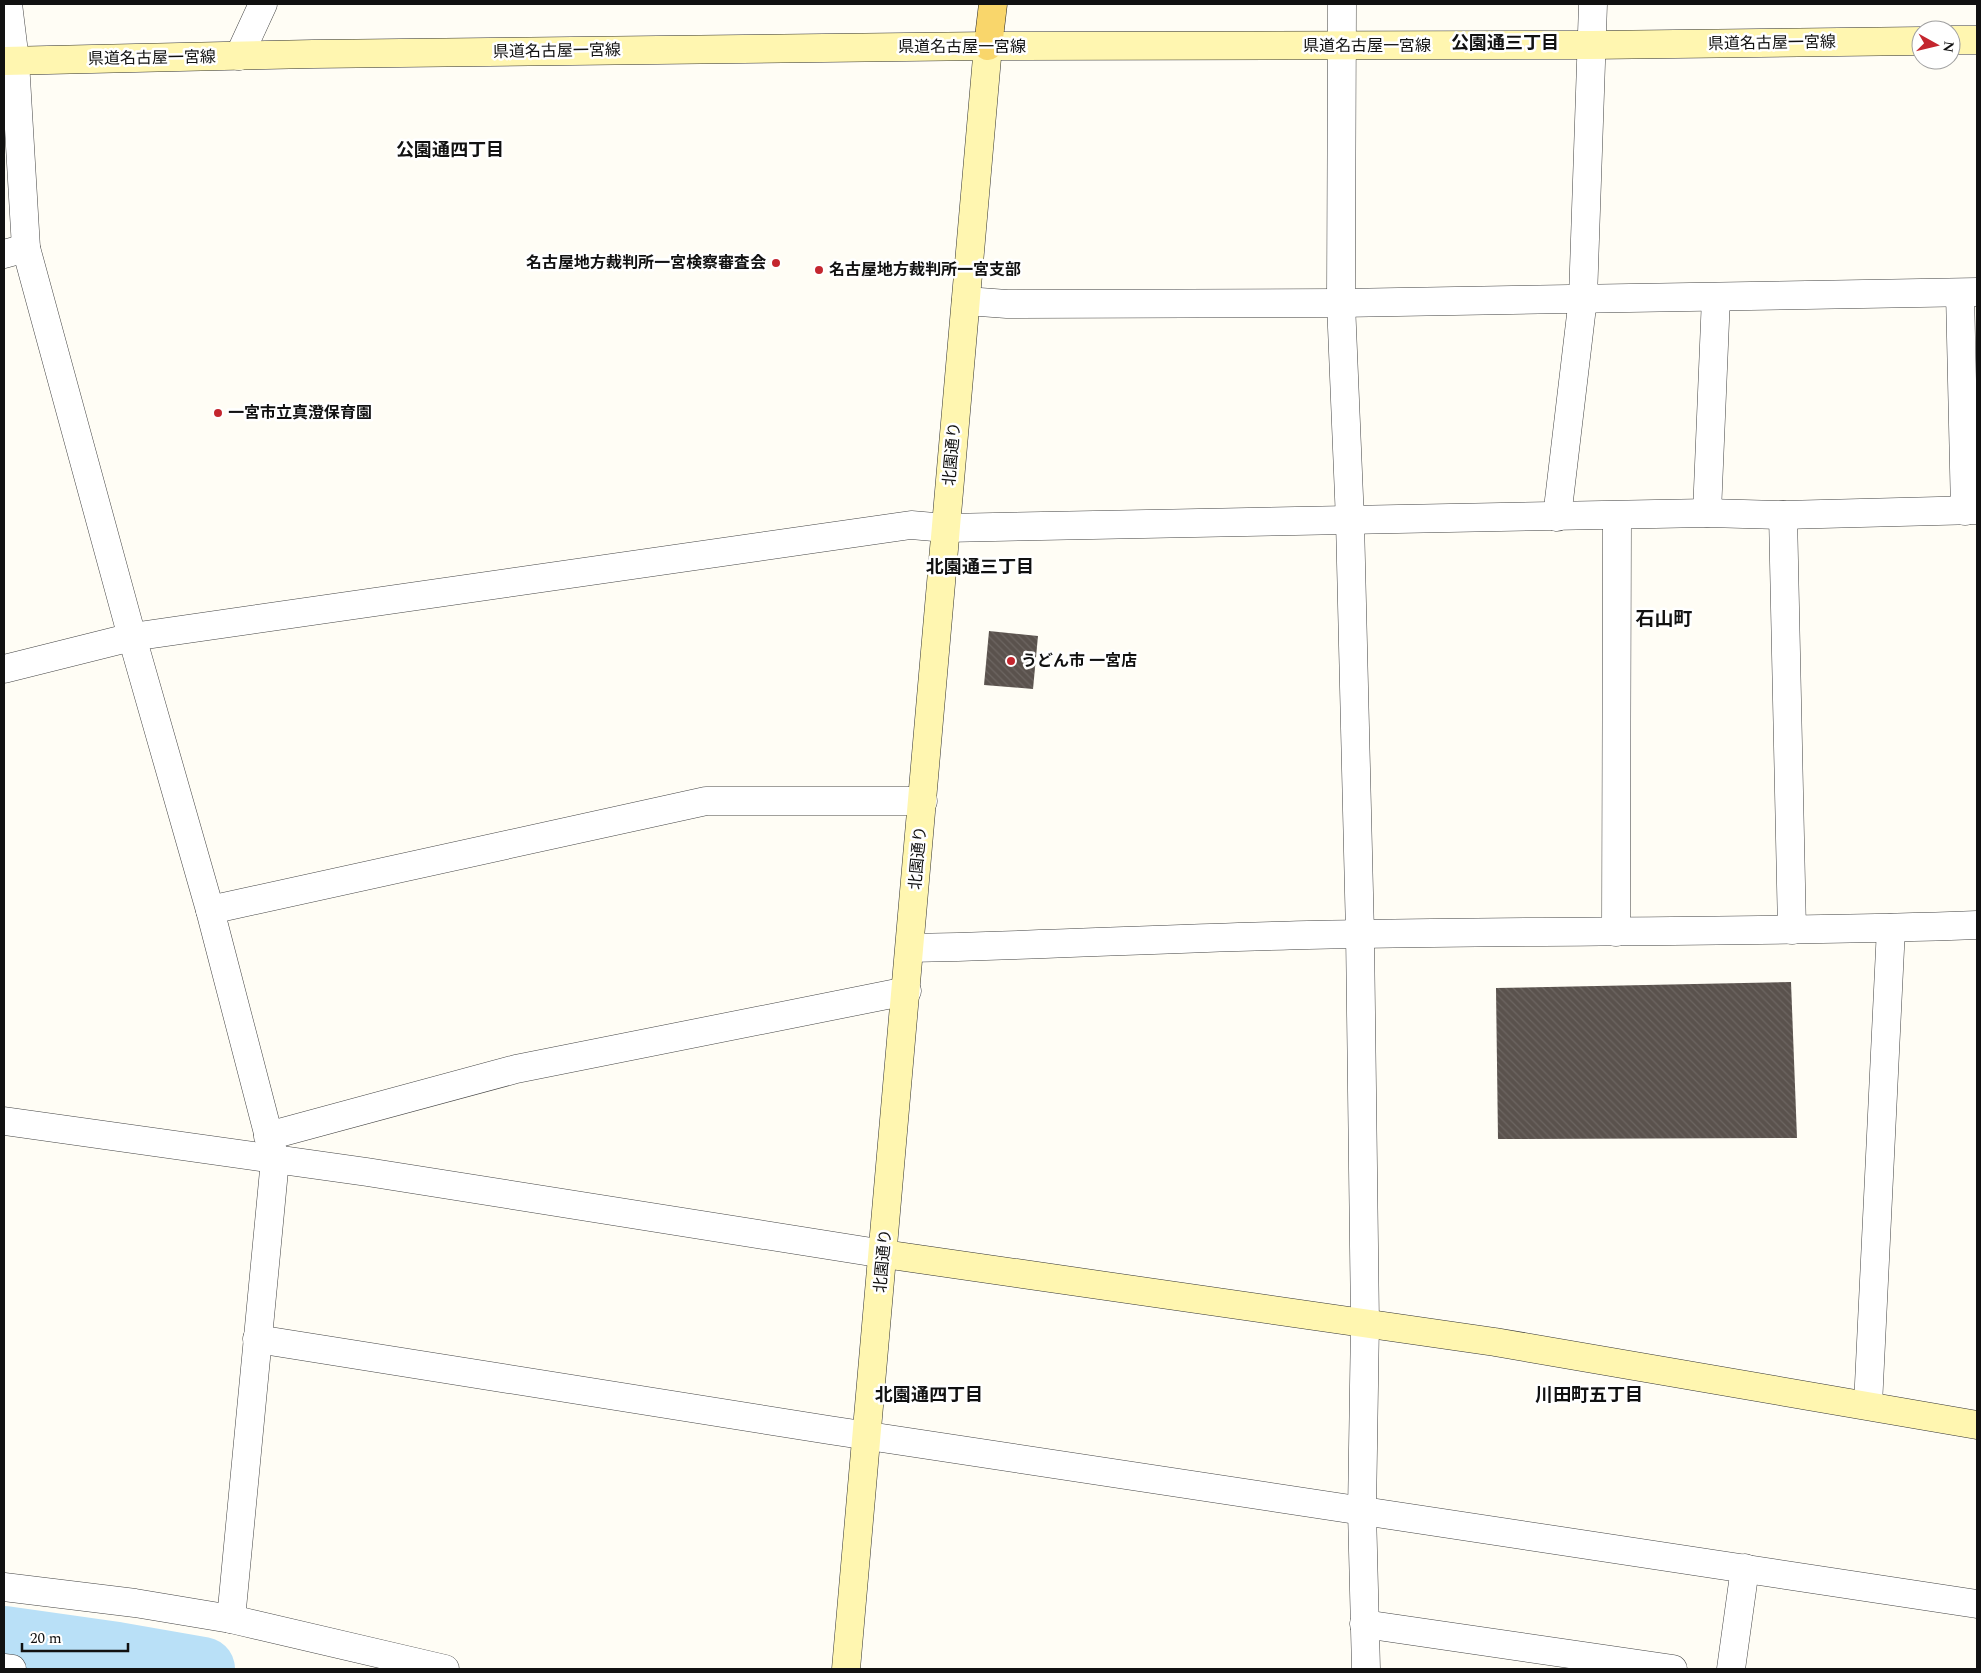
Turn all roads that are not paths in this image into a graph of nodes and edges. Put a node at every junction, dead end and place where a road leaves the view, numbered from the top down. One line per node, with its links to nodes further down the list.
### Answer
1 (8, 4): 13 (street)
2 (263, 4): 12 (street)
3 (993, 4): 10 (main road)
4 (1342, 4): 11 (street)
5 (1592, 4): 9 (street)
6 (1961, 40): 7 (street)
7 (1977, 40)
8 (1911, 41): 9 (street, 県道名古屋一宮線)
9 (1591, 45): 11 (street, 県道名古屋一宮線); 17 (street)
10 (988, 46): 11 (street, 県道名古屋一宮線); 12 (street, 県道名古屋一宮線); 18 (street, 北園通り)
11 (1341, 46): 19 (street)
12 (239, 56): 13 (street, 県道名古屋一宮線)
13 (10, 61): 14 (street)
14 (15, 251): 27 (street)
15 (1969, 292): 16 (street); 20 (street)
16 (1716, 297): 17 (street); 21 (street)
17 (1583, 298): 19 (street); 24 (street)
18 (966, 301): 19 (street); 26 (street, 北園通り)
19 (1341, 303): 25 (street)
20 (1971, 510): 22 (street)
21 (1707, 513): 22 (street); 23 (street)
22 (1783, 515): 33 (street)
23 (1617, 516): 24 (street); 34 (street)
24 (1557, 517): 25 (street)
25 (1350, 521): 26 (street); 35 (street)
26 (946, 528): 27 (street); 29 (street, 北園通り)
27 (132, 637): 28 (street); 30 (street)
28 (4, 669)
29 (923, 800): 30 (street); 36 (street, 北園通り)
30 (210, 910): 39 (street)
31 (1977, 925): 32 (street)
32 (1891, 928): 33 (street); 43 (street)
33 (1792, 930): 34 (street)
34 (1616, 932): 35 (street)
35 (1360, 934): 36 (street); 41 (street)
36 (910, 948): 37 (street, 北園通り)
37 (907, 991): 39 (street); 40 (street, 北園通り)
38 (4, 1122): 39 (street)
39 (272, 1148): 40 (street); 42 (street)
40 (884, 1254): 41 (street); 45 (street, 北園通り)
41 (1365, 1324): 43 (street); 46 (street)
42 (257, 1339): 45 (street); 50 (street)
43 (1868, 1405): 44 (street)
44 (1977, 1425)
45 (867, 1436): 46 (street); 55 (street, 北園通り)
46 (1362, 1511): 47 (street); 51 (street)
47 (1745, 1568): 49 (street); 58 (street)
48 (4, 1587): 50 (street)
49 (1977, 1604)
50 (231, 1619): 54 (street)
51 (1364, 1624): 56 (street); 57 (street)
52 (4, 1668): 53 (street)
53 (12, 1669)
54 (445, 1669)
55 (846, 1669)
56 (1366, 1669)
57 (1673, 1669)
58 (1731, 1669)

